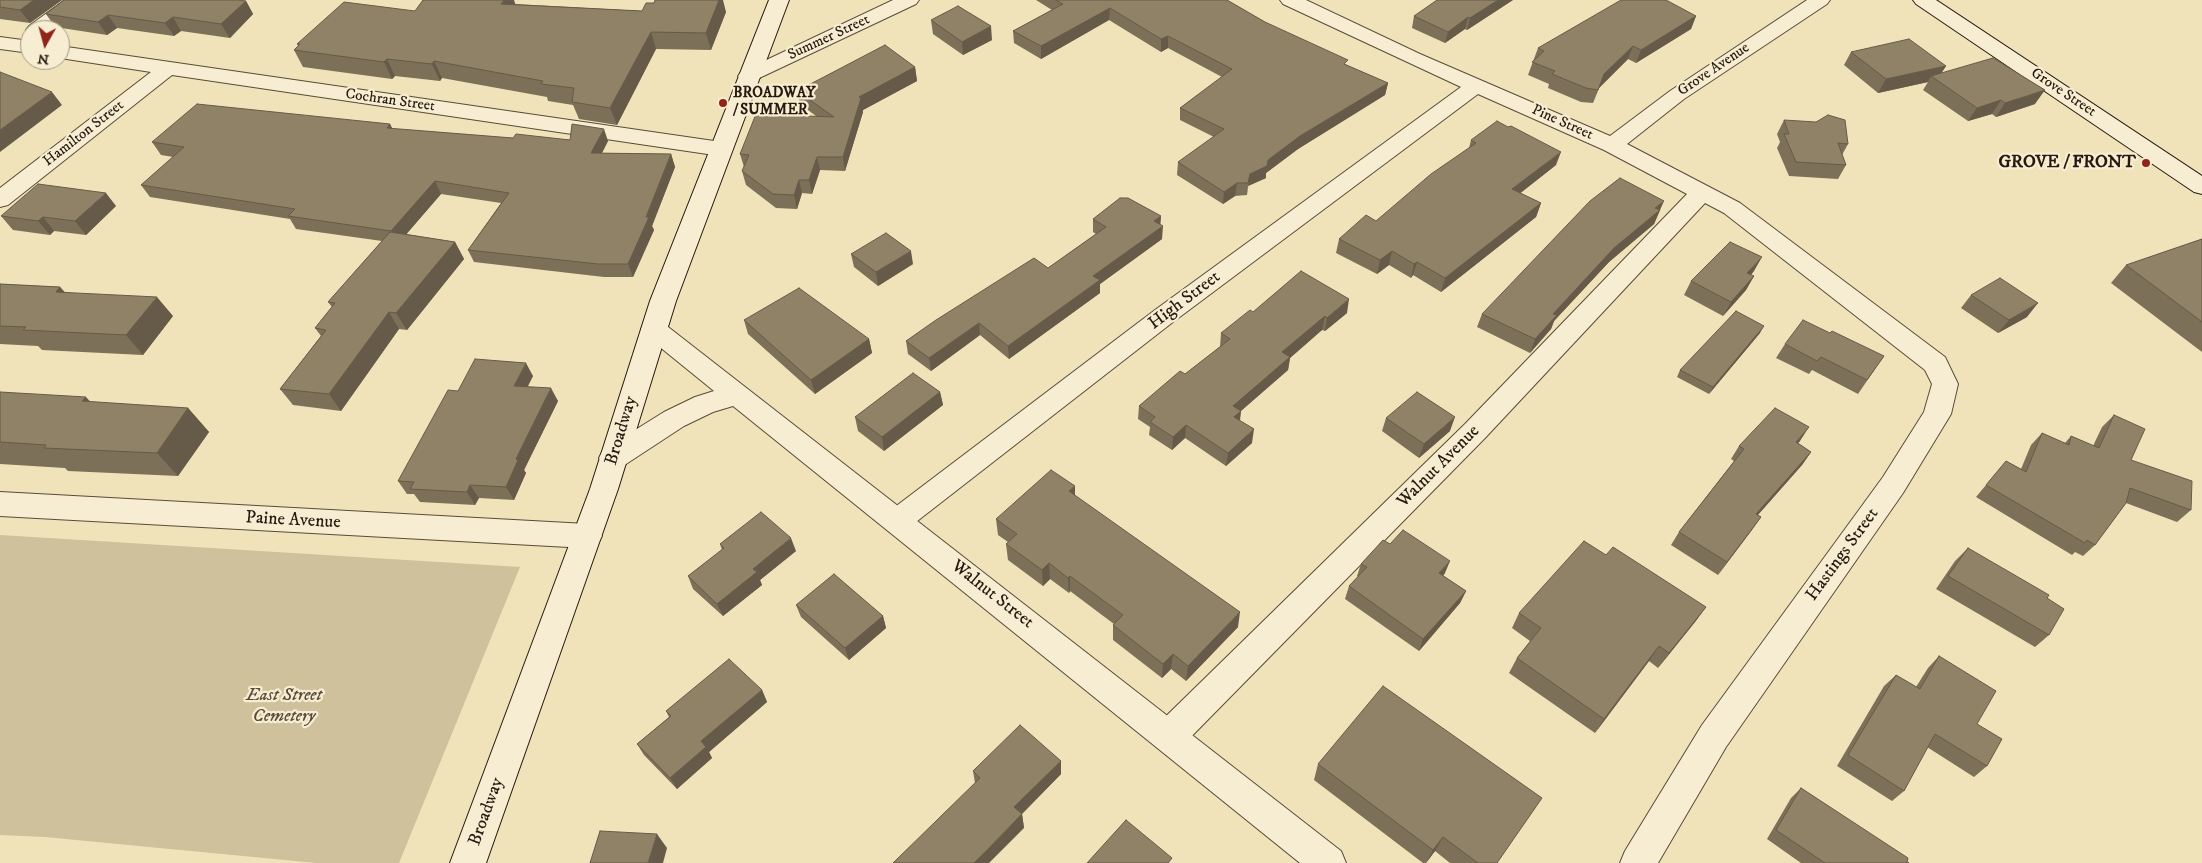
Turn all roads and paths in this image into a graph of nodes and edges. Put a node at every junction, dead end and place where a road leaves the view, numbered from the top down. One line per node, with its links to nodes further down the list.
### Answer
1 (78, 0): 7 (street)
2 (779, 0): 10 (street, Broadway)
3 (909, 0): 10 (street, Summer Street)
4 (1290, 0): 11 (street, Pine Street)
5 (1820, 0): 12 (street, Grove Avenue)
6 (1923, 0): 14 (street, Grove Street)
7 (50, 20)
8 (70, 53): 9 (street, Cochran Street)
9 (168, 68): 13 (street, Cochran Street); 16 (street, Hamilton Street)
10 (748, 76): 13 (street, Broadway)
11 (1476, 86): 12 (street, Pine Street); 22 (street, High Street)
12 (1612, 145): 15 (street, Pine Street)
13 (720, 149): 18 (street, Broadway)
14 (2202, 187)
15 (1702, 192): 17 (street, Pine Street); 24 (street, Walnut Avenue)
16 (0, 200)
17 (1819, 273): 27 (street, Hastings Street)
18 (654, 329): 19 (street, Walnut Street); 20 (street, Broadway)
19 (738, 395): 20 (street); 22 (street, Walnut Street)
20 (613, 458): 23 (street, Broadway)
21 (0, 504): 23 (street, Paine Avenue)
22 (897, 521): 24 (street, Walnut Street)
23 (587, 536): 25 (street, Broadway)
24 (1170, 736): 26 (street, Walnut Street)
25 (468, 863)
26 (1328, 863)
27 (1638, 863)

